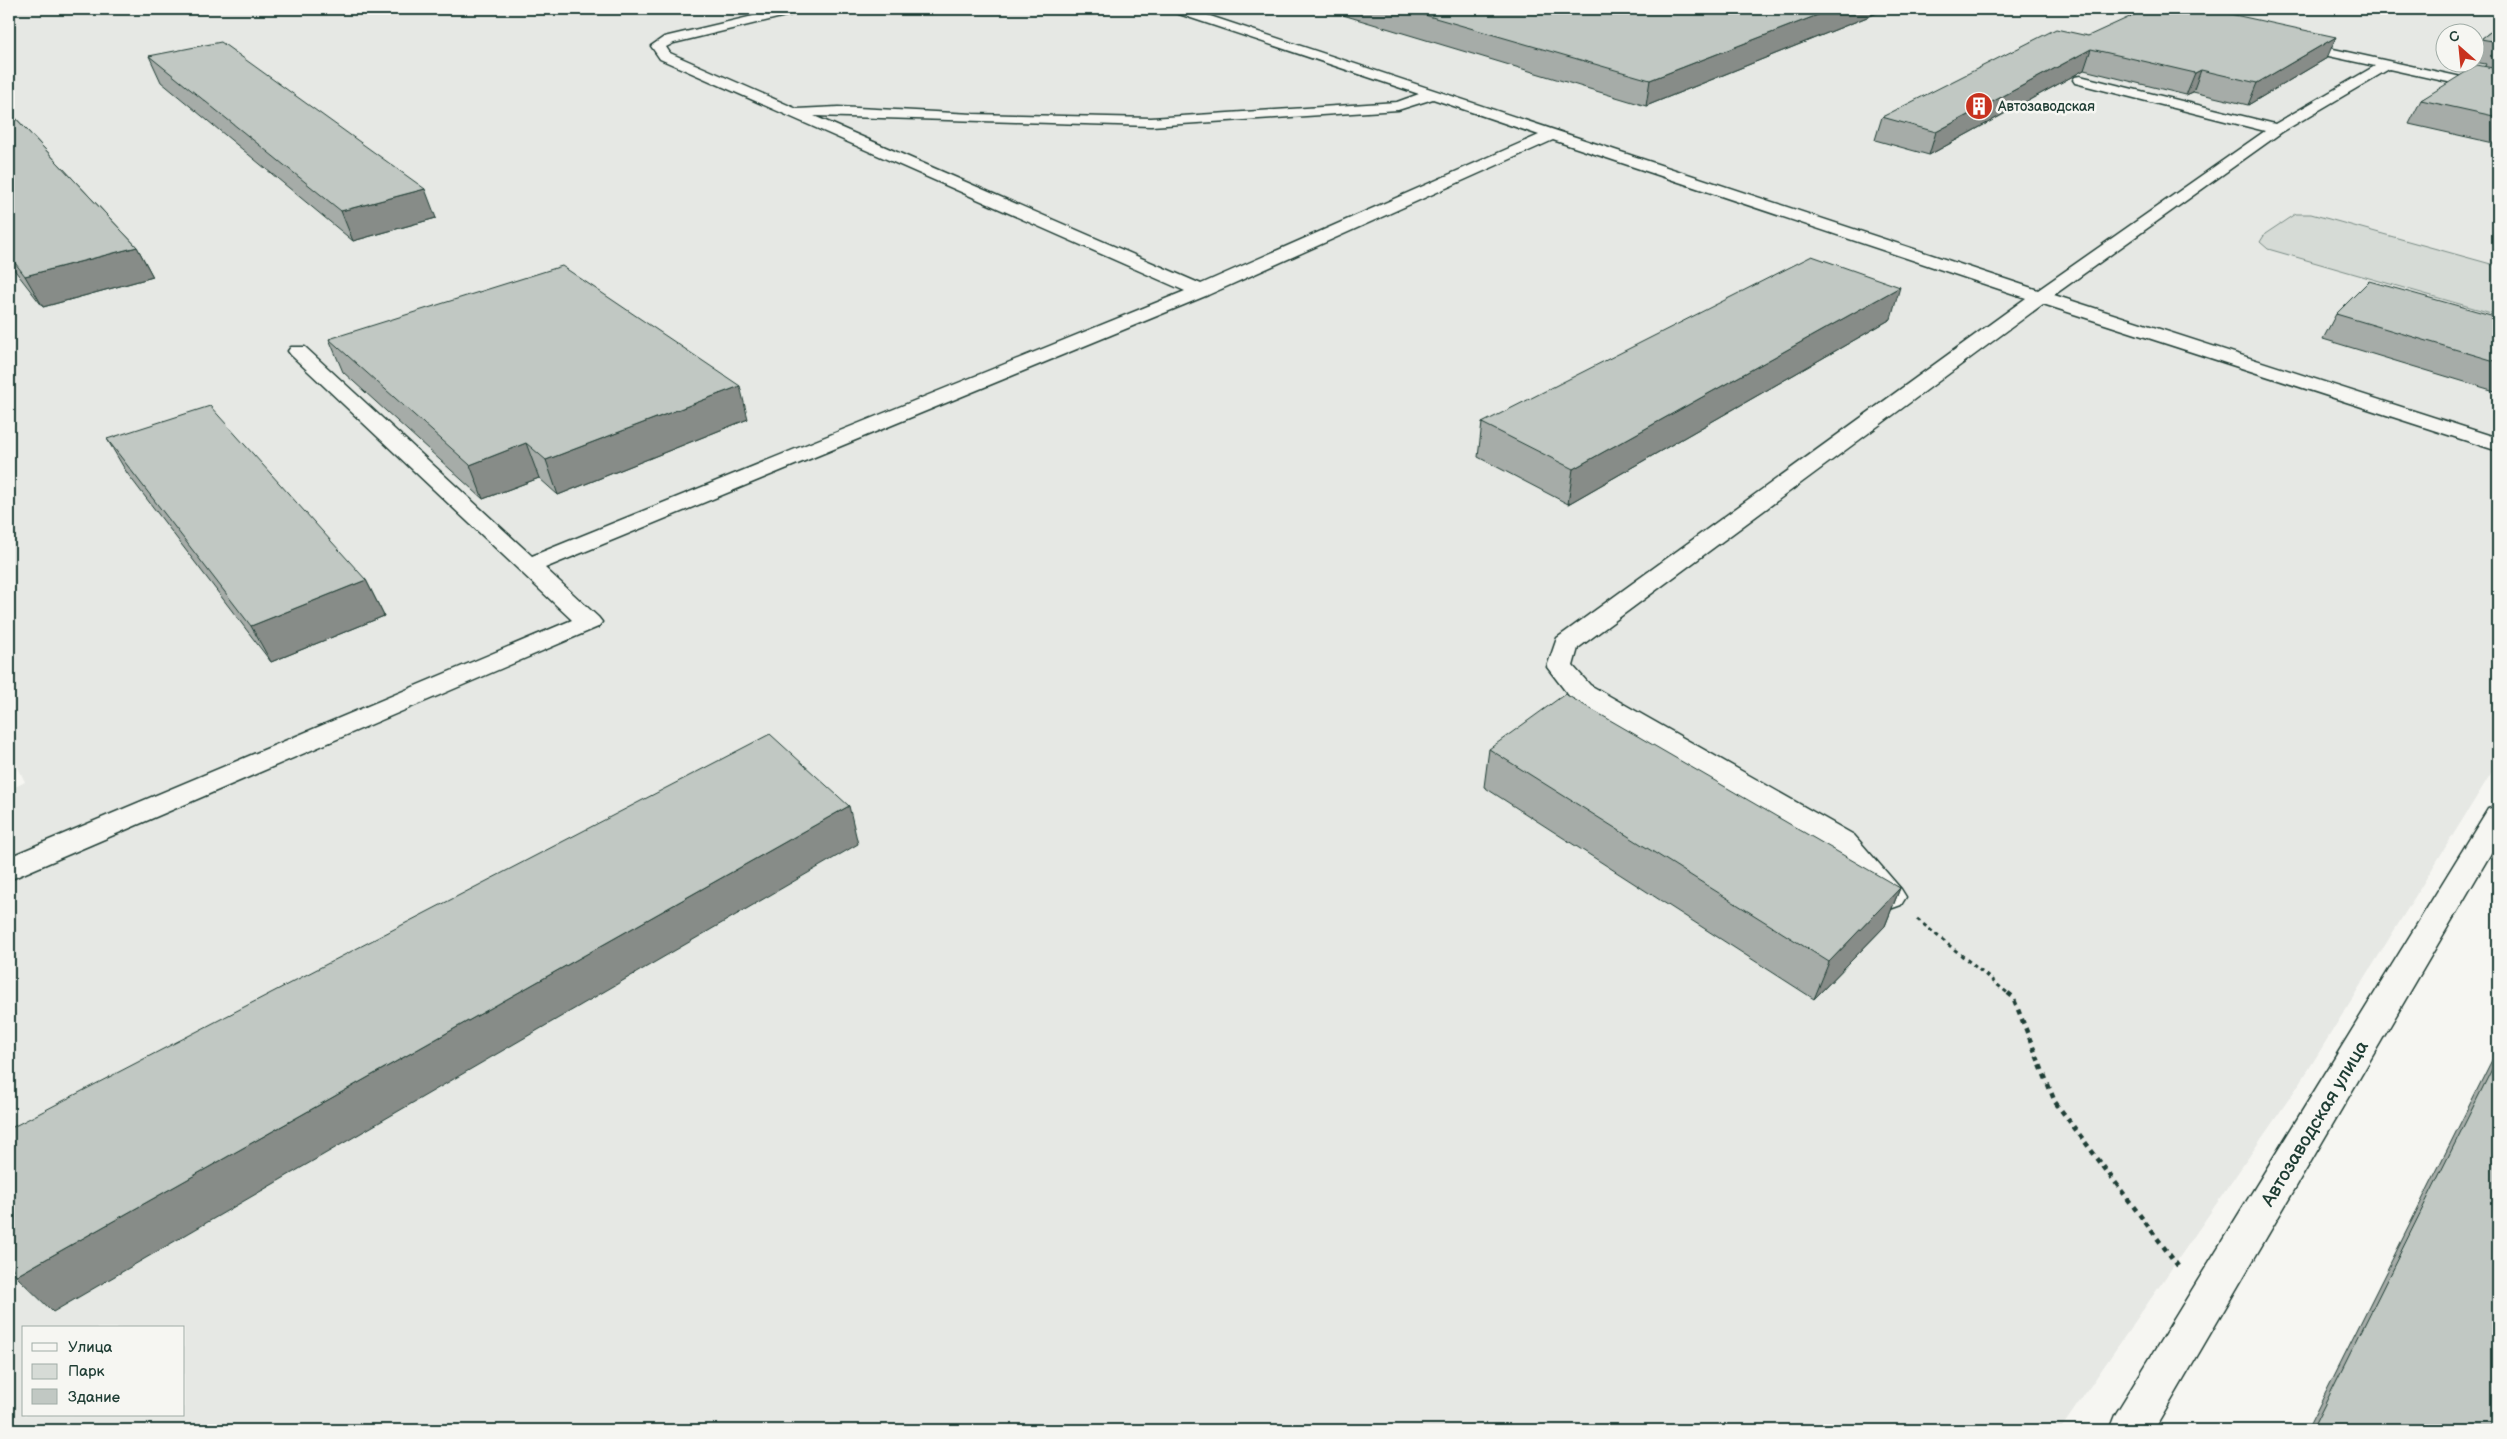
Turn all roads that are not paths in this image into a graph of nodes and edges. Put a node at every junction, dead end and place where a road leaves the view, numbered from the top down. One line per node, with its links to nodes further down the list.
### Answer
1 (798, 9): 12 (street)
2 (1177, 9): 11 (street)
3 (2133, 9): 4 (street)
4 (2148, 12): 5 (street); 6 (street)
5 (2196, 22)
6 (2124, 23)
7 (2282, 41): 8 (street)
8 (2388, 64): 10 (street); 13 (street)
9 (2080, 80): 13 (street)
10 (2498, 89)
11 (1435, 94): 12 (street); 14 (street)
12 (795, 113): 15 (street)
13 (2277, 129): 16 (street)
14 (1553, 134): 15 (street); 16 (street)
15 (1201, 291): 19 (street)
16 (2040, 297): 18 (street); 22 (street)
17 (298, 351): 19 (street)
18 (2498, 445)
19 (529, 566): 21 (street)
20 (2498, 816): 23 (street, Автозаводская улица)
21 (9, 869)
22 (1891, 898)
23 (2130, 1430)

